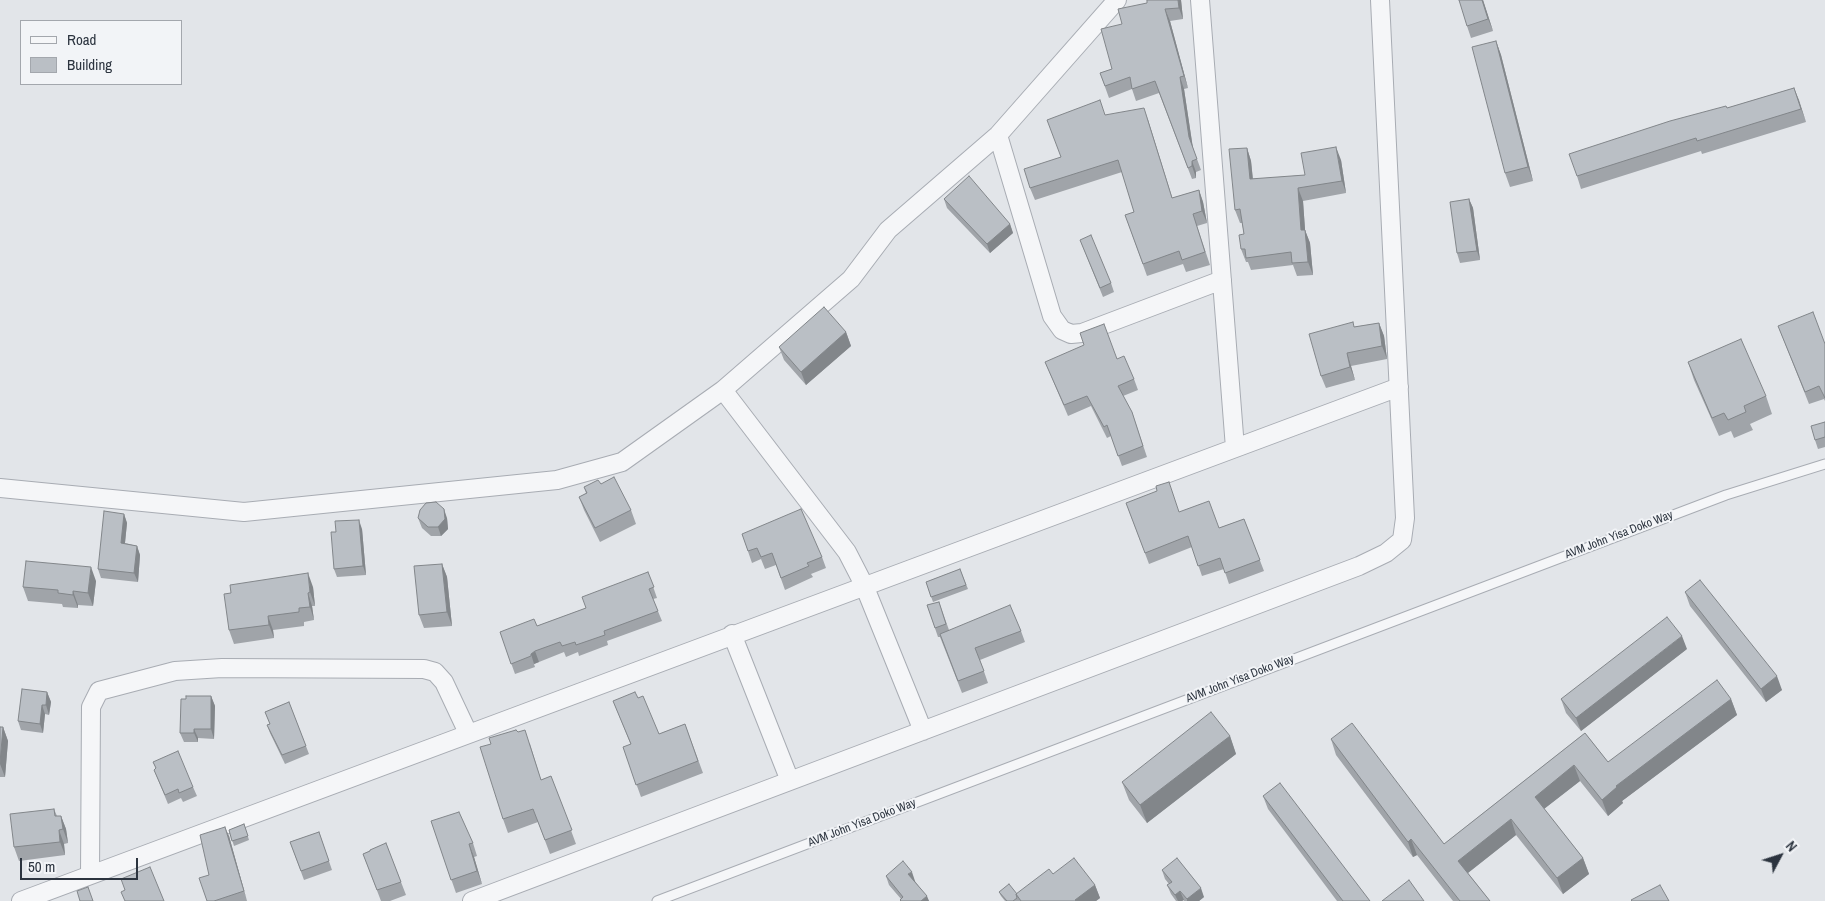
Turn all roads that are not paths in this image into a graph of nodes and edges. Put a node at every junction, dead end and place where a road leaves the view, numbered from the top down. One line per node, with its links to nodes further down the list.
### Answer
1 (1117, 0): 4 (street)
2 (1200, 0): 5 (street)
3 (1380, 0): 6 (street)
4 (998, 135): 5 (street); 7 (street)
5 (1222, 280): 8 (street)
6 (1399, 387): 8 (street); 13 (street)
7 (722, 390): 10 (street); 11 (street)
8 (1235, 448): 11 (street)
9 (1825, 464): 19 (lane, AVM John Yisa Doko Way)
10 (0, 488)
11 (864, 585): 12 (street); 13 (street)
12 (732, 634): 14 (street); 15 (street)
13 (923, 730): 15 (street)
14 (468, 733): 16 (street); 16 (street)
15 (790, 781): 18 (street)
16 (90, 875): 17 (street)
17 (21, 901)
18 (472, 901)
19 (657, 901)

